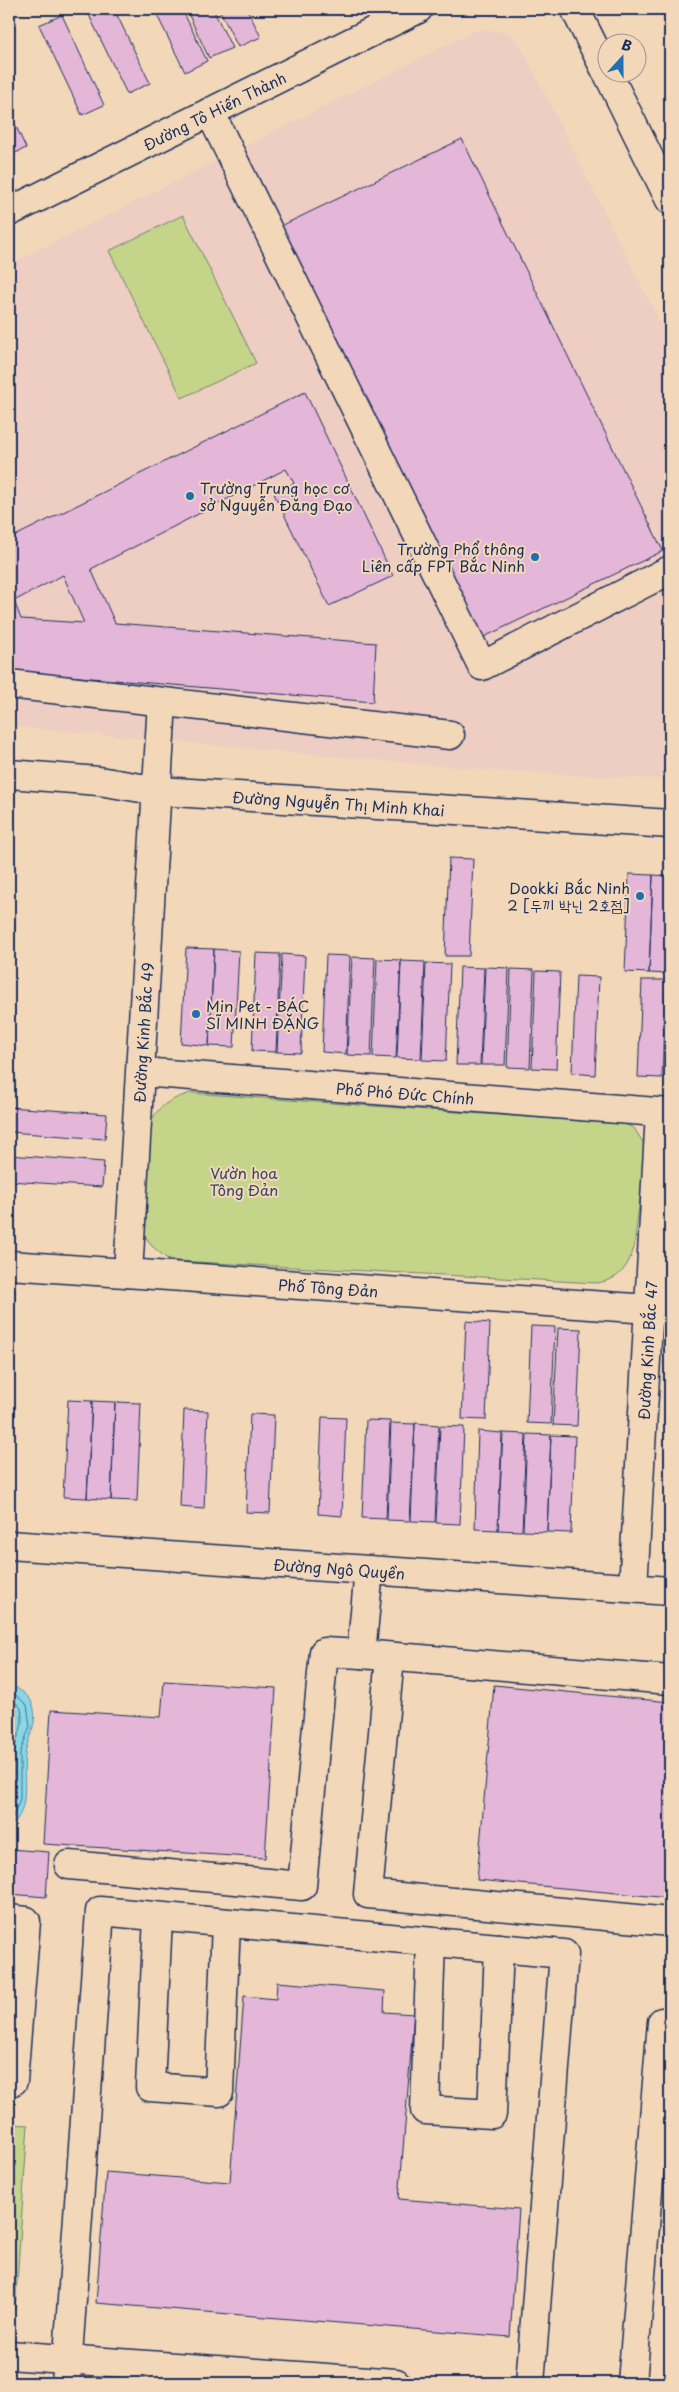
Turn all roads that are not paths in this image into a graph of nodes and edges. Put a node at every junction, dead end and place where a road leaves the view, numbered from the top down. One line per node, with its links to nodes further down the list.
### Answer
1 (418, 9): 5 (street, Đường Tô Hiến Thành)
2 (575, 9): 3 (street)
3 (596, 50)
4 (612, 82): 6 (street)
5 (210, 112): 7 (street, Đường Tô Hiến Thành); 8 (street)
6 (670, 200)
7 (9, 212)
8 (670, 570)
9 (9, 684): 10 (street)
10 (162, 702): 11 (street); 13 (street, Đường Kinh Bắc 49)
11 (450, 735)
12 (9, 774): 13 (street, Đường Nguyễn Thị Minh Khai)
13 (158, 791): 14 (street, Đường Nguyễn Thị Minh Khai); 15 (street, Đường Kinh Bắc 49)
14 (670, 824)
15 (141, 1072): 16 (street, Phố Phó Đức Chính); 18 (street, Đường Kinh Bắc 49)
16 (665, 1113): 19 (street, Đường Kinh Bắc 47)
17 (9, 1265): 18 (street, Phố Tông Đản)
18 (128, 1273): 19 (street, Phố Tông Đản)
19 (649, 1309): 22 (street, Đường Kinh Bắc 47)
20 (9, 1545): 21 (street, Đường Ngô Quyền)
21 (369, 1570): 22 (street, Đường Ngô Quyền); 24 (street)
22 (633, 1588): 23 (street, Đường Ngô Quyền)
23 (670, 1591)
24 (361, 1654): 25 (street); 27 (street)
25 (390, 1657): 26 (street); 30 (street)
26 (670, 1680)
27 (69, 1865)
28 (158, 1917): 31 (street); 31 (street); 37 (street)
29 (9, 1919): 35 (street)
30 (670, 1922)
31 (226, 1923): 32 (street)
32 (431, 1942): 33 (street); 33 (street)
33 (499, 1948): 40 (street)
34 (662, 2022): 41 (street)
35 (13, 2081)
36 (9, 2356): 37 (street)
37 (67, 2371): 38 (street)
38 (158, 2374): 39 (street)
39 (396, 2383)
40 (530, 2383)
41 (632, 2383)

